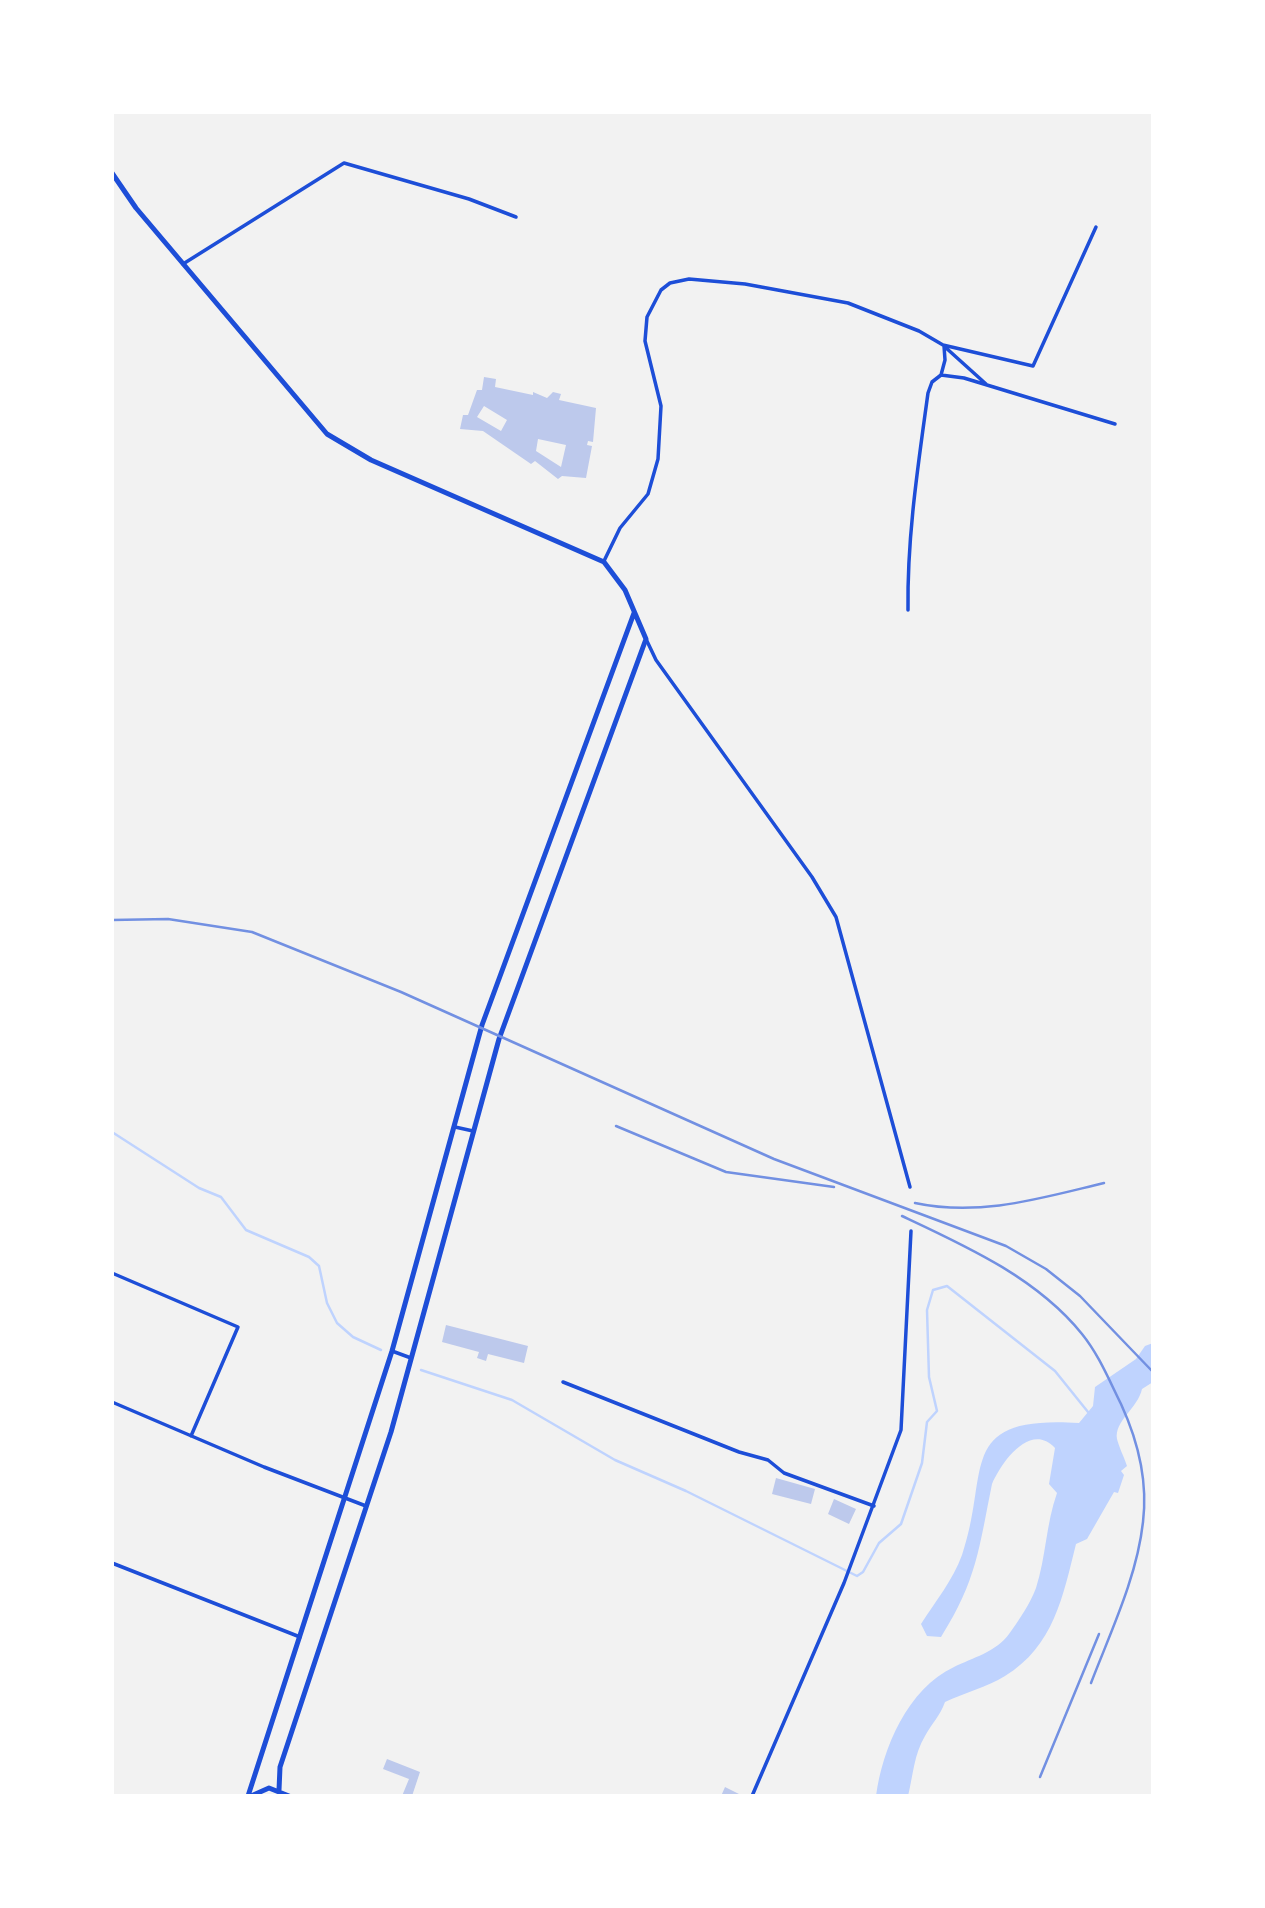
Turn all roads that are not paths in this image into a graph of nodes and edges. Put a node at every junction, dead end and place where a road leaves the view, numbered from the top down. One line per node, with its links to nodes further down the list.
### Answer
1 (112, 173): 4 (main road)
2 (516, 217): 4 (street)
3 (1096, 227): 5 (street)
4 (183, 264): 9 (main road)
5 (943, 345): 6 (street); 7 (street); 9 (street)
6 (941, 375): 7 (street); 10 (street)
7 (988, 386): 8 (street)
8 (1115, 424)
9 (604, 562): 11 (main road)
10 (908, 610)
11 (634, 613): 12 (main road); 13 (main road)
12 (646, 639): 14 (main road); 15 (street)
13 (453, 1127): 14 (street); 18 (main road)
14 (473, 1131): 19 (main road)
15 (910, 1187)
16 (911, 1231): 24 (street)
17 (112, 1273): 22 (street)
18 (393, 1351): 19 (street); 23 (main road)
19 (413, 1358): 25 (main road)
20 (563, 1382): 24 (street)
21 (112, 1402): 22 (street)
22 (191, 1436): 23 (street)
23 (346, 1498): 25 (street); 27 (main road)
24 (874, 1506): 31 (street)
25 (368, 1507): 28 (main road)
26 (112, 1563): 27 (street)
27 (300, 1637): 29 (main road)
28 (279, 1790): 29 (main road); 30 (main road)
29 (249, 1796)
30 (289, 1796)
31 (752, 1796)

